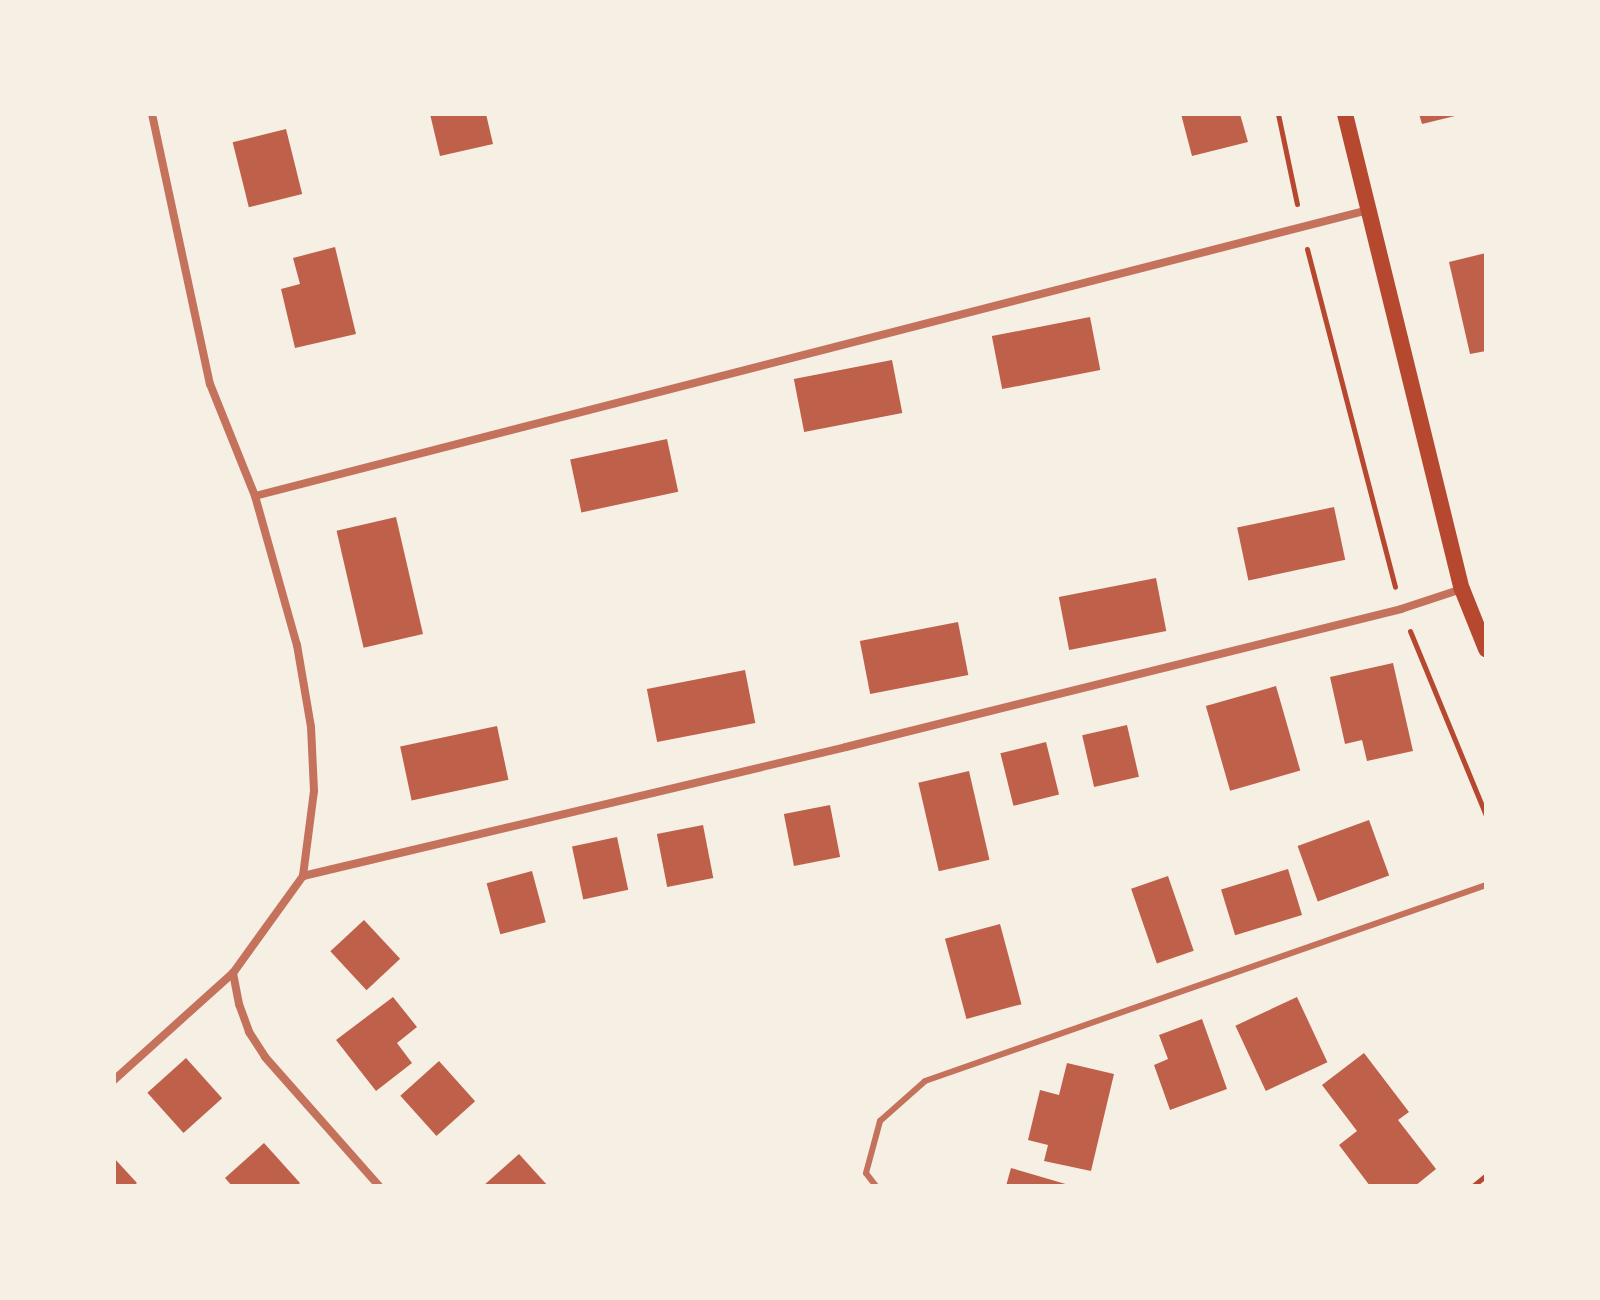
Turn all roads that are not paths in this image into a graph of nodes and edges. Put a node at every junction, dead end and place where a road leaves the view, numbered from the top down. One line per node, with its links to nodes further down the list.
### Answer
1 (152, 114): 4 (street)
2 (1345, 114): 3 (main road)
3 (1368, 210): 4 (street); 5 (main road)
4 (255, 496): 7 (street)
5 (1462, 589): 6 (main road); 7 (street)
6 (1486, 649)
7 (303, 876): 9 (street)
8 (1486, 885): 12 (lane)
9 (233, 973): 10 (street); 11 (street)
10 (114, 1080)
11 (379, 1186)
12 (876, 1186)

